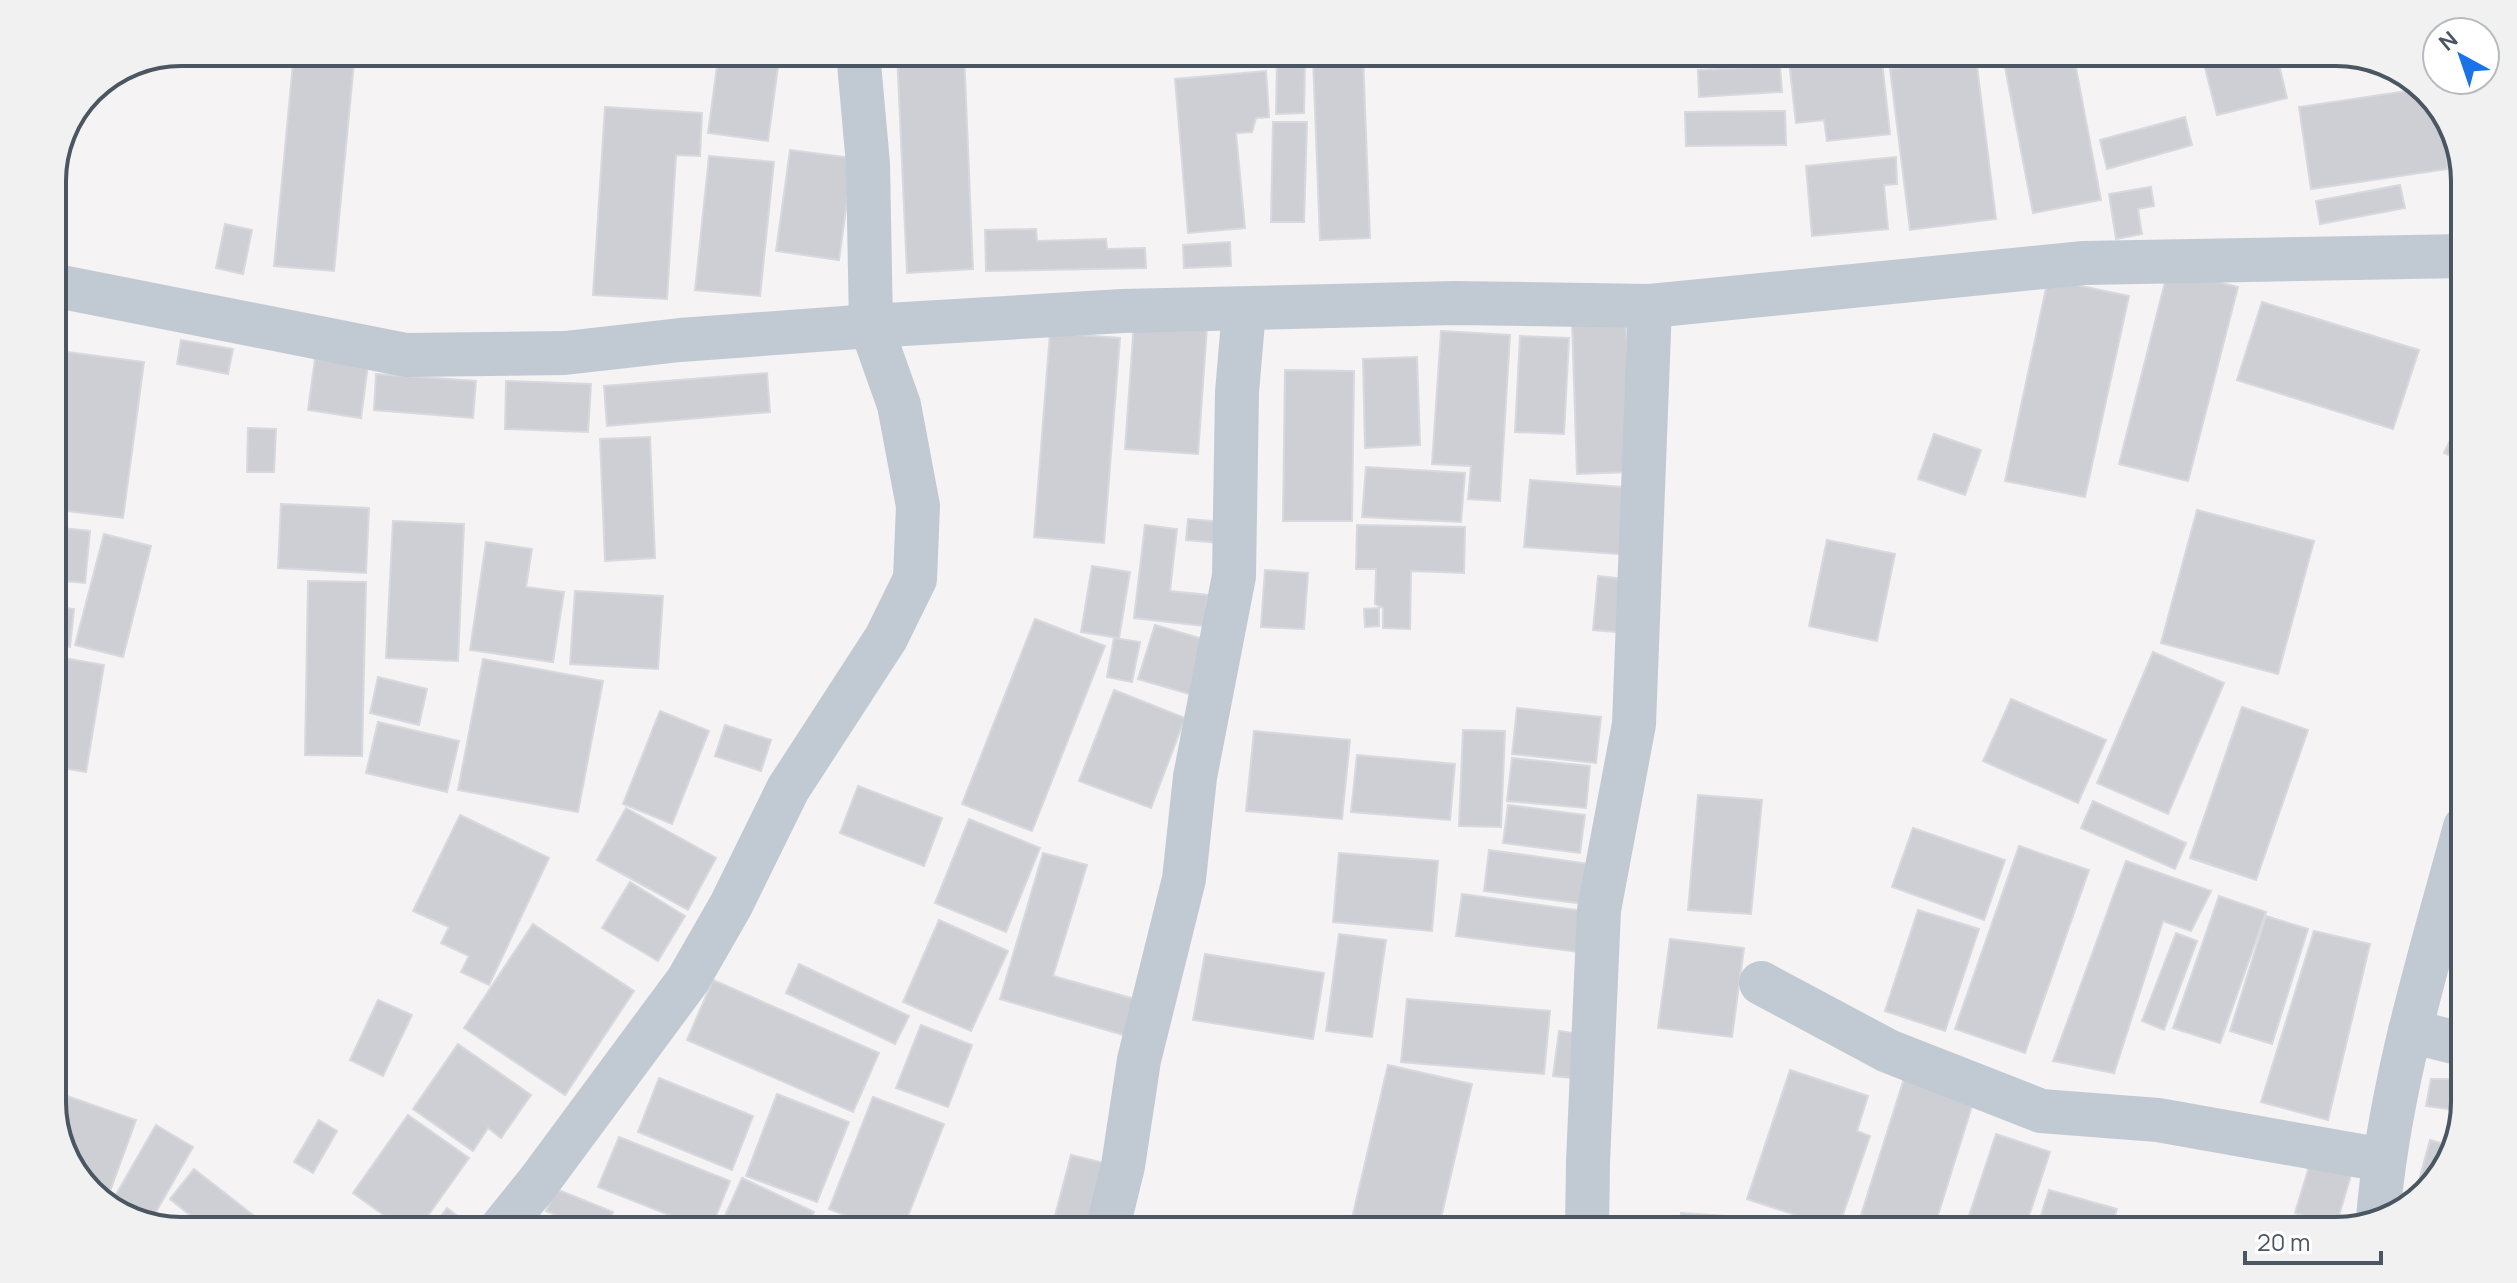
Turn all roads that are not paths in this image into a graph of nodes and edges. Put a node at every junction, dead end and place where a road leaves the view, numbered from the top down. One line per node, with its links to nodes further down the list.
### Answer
1 (859, 66): 6 (street)
2 (2451, 256): 4 (street)
3 (66, 288): 6 (street)
4 (1650, 306): 5 (street); 15 (street)
5 (1244, 310): 6 (street); 14 (street)
6 (871, 326): 13 (street)
7 (2451, 879): 9 (street)
8 (1761, 983): 11 (street)
9 (2410, 1031): 10 (street); 11 (street)
10 (2451, 1041)
11 (2383, 1160): 12 (street)
12 (2379, 1208)
13 (510, 1217)
14 (1110, 1217)
15 (1587, 1217)

